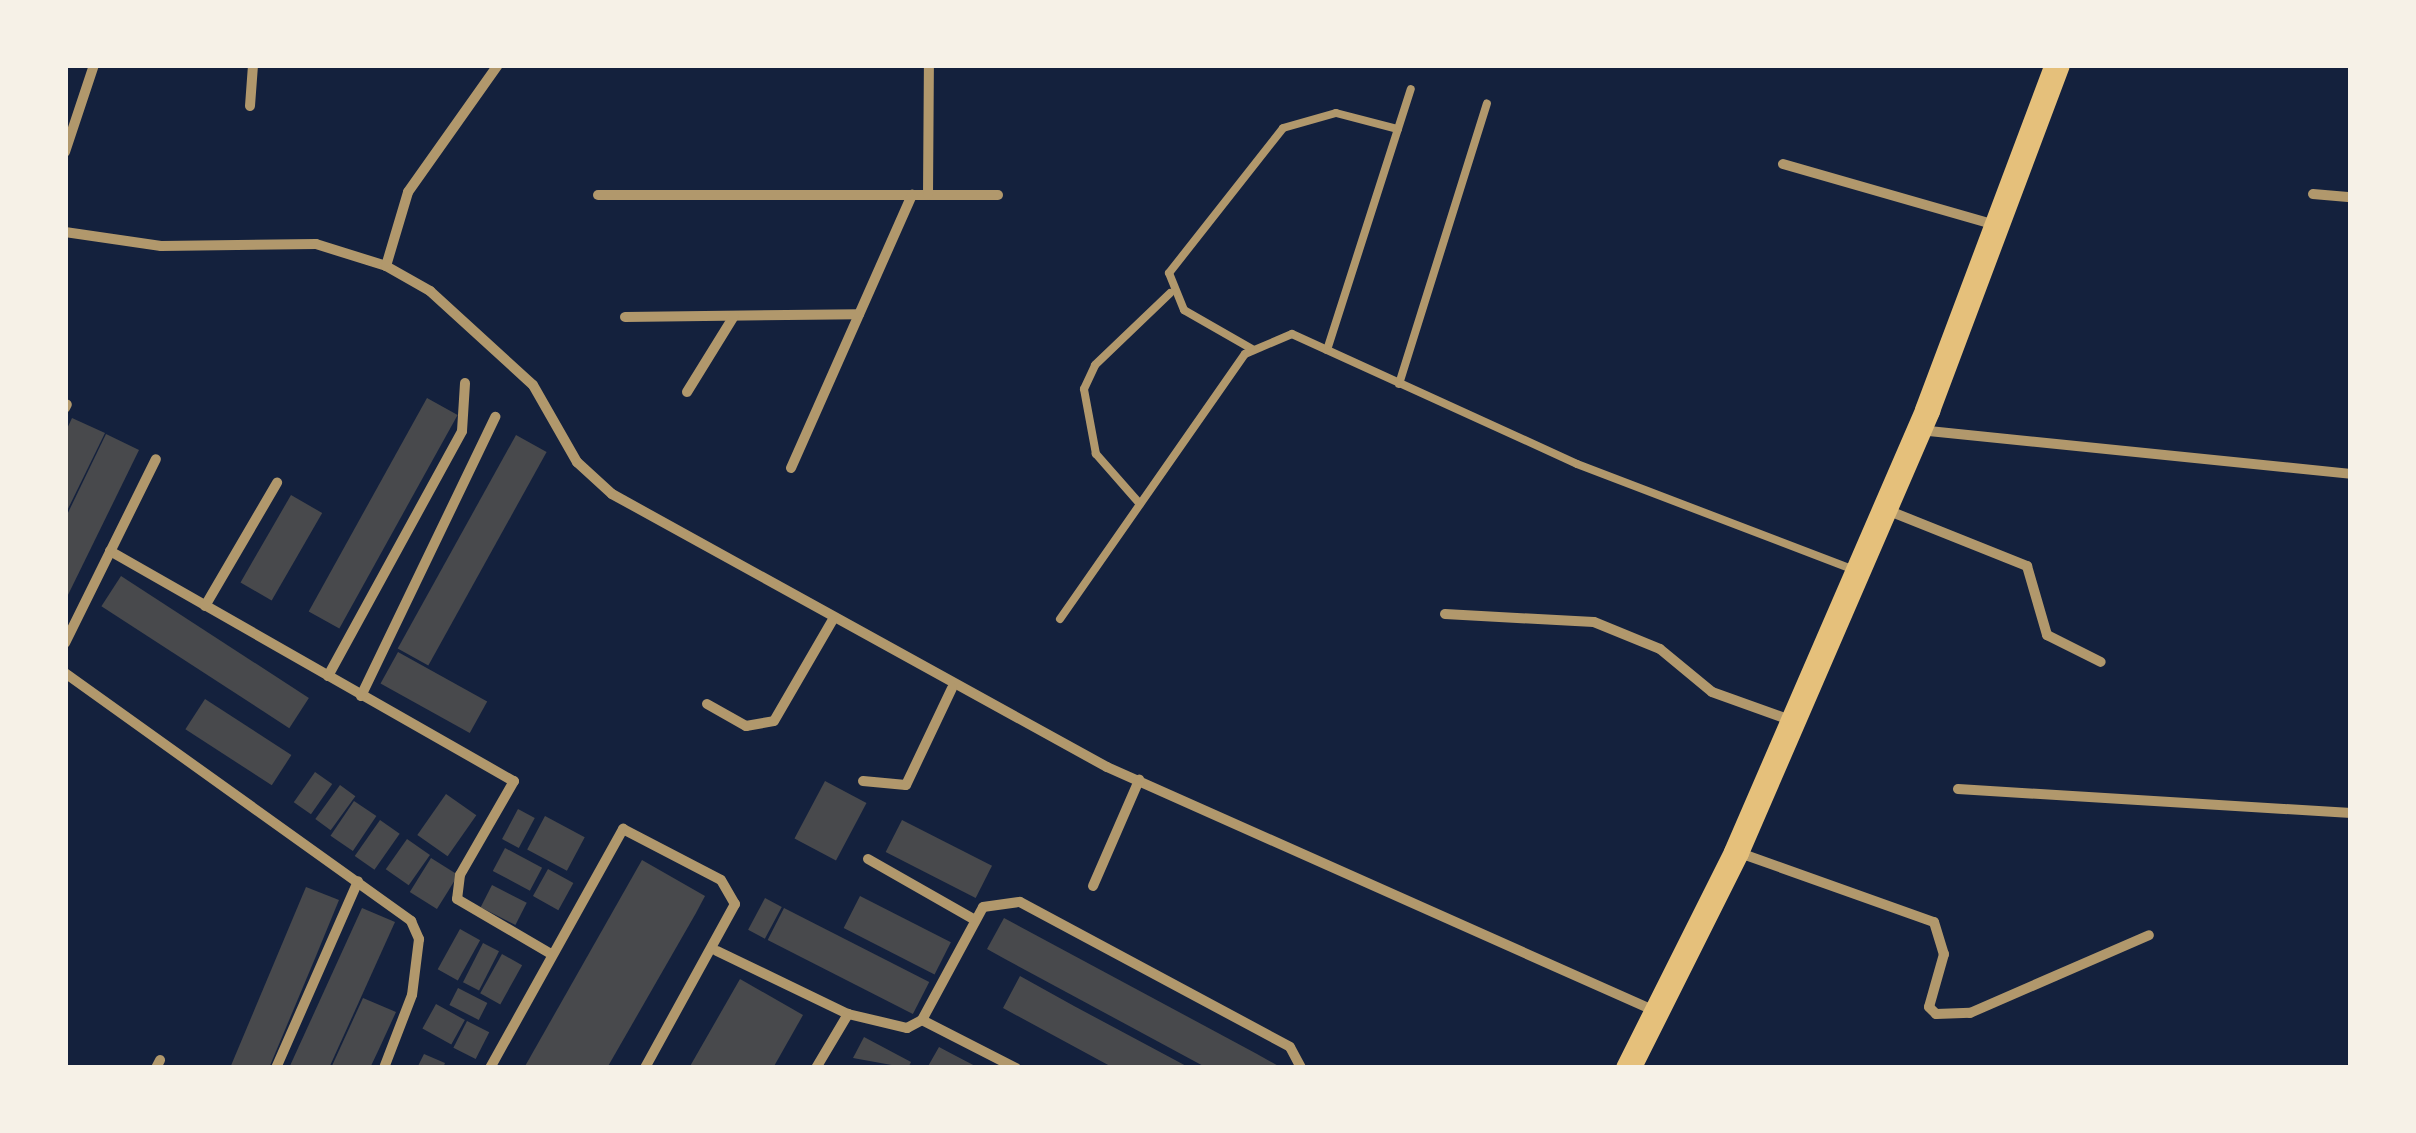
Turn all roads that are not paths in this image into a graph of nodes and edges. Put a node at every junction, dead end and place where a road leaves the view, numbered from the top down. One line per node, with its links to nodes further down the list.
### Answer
1 (94, 65): 10 (street)
2 (254, 65): 8 (street)
3 (929, 65): 15 (street)
4 (2057, 65): 18 (main road)
5 (496, 66): 20 (street)
6 (1411, 89): 9 (lane)
7 (1487, 104): 28 (lane)
8 (250, 106)
9 (1398, 129): 21 (lane); 26 (lane)
10 (65, 152)
11 (1783, 164): 18 (street)
12 (2313, 194): 17 (street)
13 (598, 195): 14 (street)
14 (912, 195): 15 (street); 22 (street)
15 (928, 195): 16 (street)
16 (998, 195)
17 (2351, 198)
18 (2002, 226): 31 (main road)
19 (65, 232): 20 (street)
20 (386, 266): 43 (street)
21 (1170, 293): 25 (lane); 36 (lane)
22 (859, 314): 23 (street); 33 (street)
23 (734, 316): 24 (street); 29 (street)
24 (625, 317)
25 (1252, 348): 26 (lane); 36 (lane)
26 (1327, 350): 28 (lane)
27 (465, 383): 47 (street)
28 (1399, 384): 39 (lane)
29 (687, 392)
30 (495, 417): 49 (street)
31 (1918, 430): 34 (street); 37 (main road)
32 (156, 460): 38 (street)
33 (790, 468)
34 (2351, 474)
35 (277, 483): 40 (street)
36 (1140, 504): 42 (lane)
37 (1882, 508): 39 (main road); 45 (street)
38 (110, 552): 40 (street); 44 (street)
39 (1855, 570): 51 (main road)
40 (205, 606): 47 (street)
41 (1445, 614): 51 (street)
42 (1060, 619)
43 (832, 621): 48 (street); 50 (street)
44 (65, 644)
45 (2101, 662)
46 (65, 673): 58 (street)
47 (333, 679): 49 (street)
48 (952, 688): 52 (street); 53 (street)
49 (357, 693): 63 (street)
50 (707, 704)
51 (1794, 721): 56 (main road)
52 (1139, 780): 59 (street); 64 (street)
53 (862, 782)
54 (1958, 789): 55 (street)
55 (2351, 813)
56 (1736, 852): 61 (street); 64 (main road)
57 (868, 859): 60 (street)
58 (358, 881): 67 (street); 68 (street)
59 (1093, 886)
60 (973, 918): 66 (street); 73 (street)
61 (2149, 936)
62 (717, 952): 63 (street); 65 (street); 70 (street)
63 (551, 954): 69 (street)
64 (1657, 1012): 74 (main road)
65 (848, 1014): 66 (street); 71 (street)
66 (922, 1020): 72 (street)
67 (276, 1068)
68 (384, 1068)
69 (490, 1068)
70 (645, 1068)
71 (816, 1068)
72 (1016, 1068)
73 (1301, 1068)
74 (1628, 1068)

